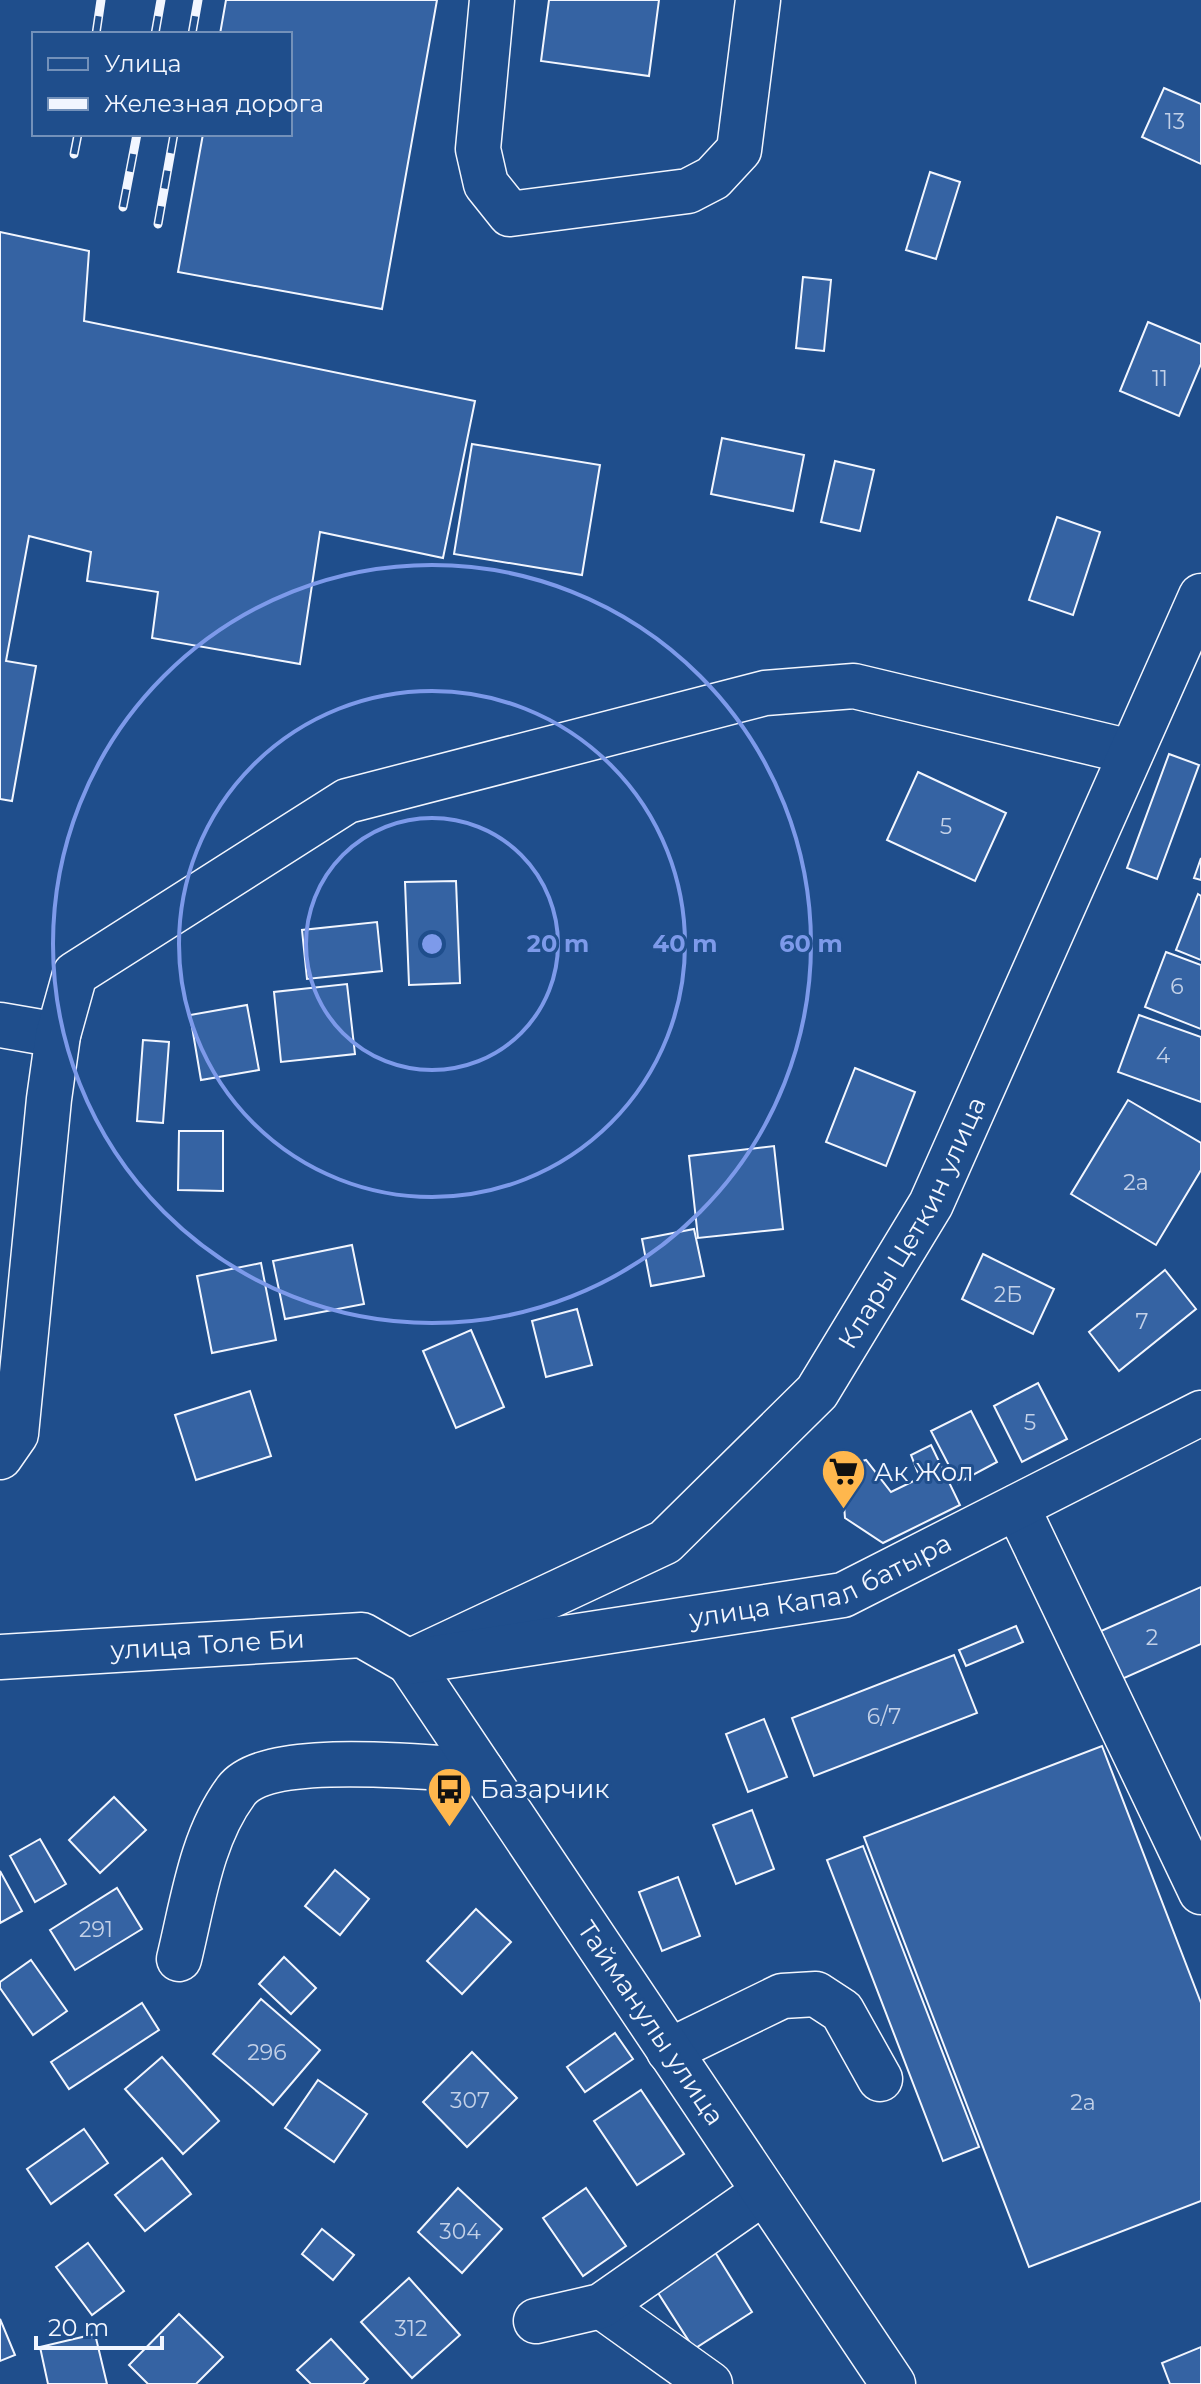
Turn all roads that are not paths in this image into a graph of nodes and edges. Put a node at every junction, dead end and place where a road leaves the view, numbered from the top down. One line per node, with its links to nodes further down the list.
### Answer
1 (492, 0): 2 (street)
2 (758, 0)
3 (1201, 596): 4 (street, Клары Цеткин улица)
4 (1131, 752): 6 (street); 11 (street, Клары Цеткин улица)
5 (0, 1025): 6 (street)
6 (58, 1035): 8 (street)
7 (1201, 1413): 9 (street, улица Капал батыра)
8 (0, 1457)
9 (1017, 1507): 11 (street, улица Капал батыра); 13 (street)
10 (0, 1657): 11 (street, улица Толе Би)
11 (409, 1662): 12 (street, Тайманулы улица)
12 (482, 1771): 14 (street); 15 (street, Тайманулы улица)
13 (1201, 1892)
14 (179, 1959)
15 (669, 2051): 16 (street); 17 (street, Тайманулы улица)
16 (880, 2079)
17 (764, 2192): 18 (street); 21 (street, Тайманулы улица)
18 (601, 2306): 19 (street); 20 (street)
19 (536, 2321)
20 (710, 2384)
21 (893, 2384)

